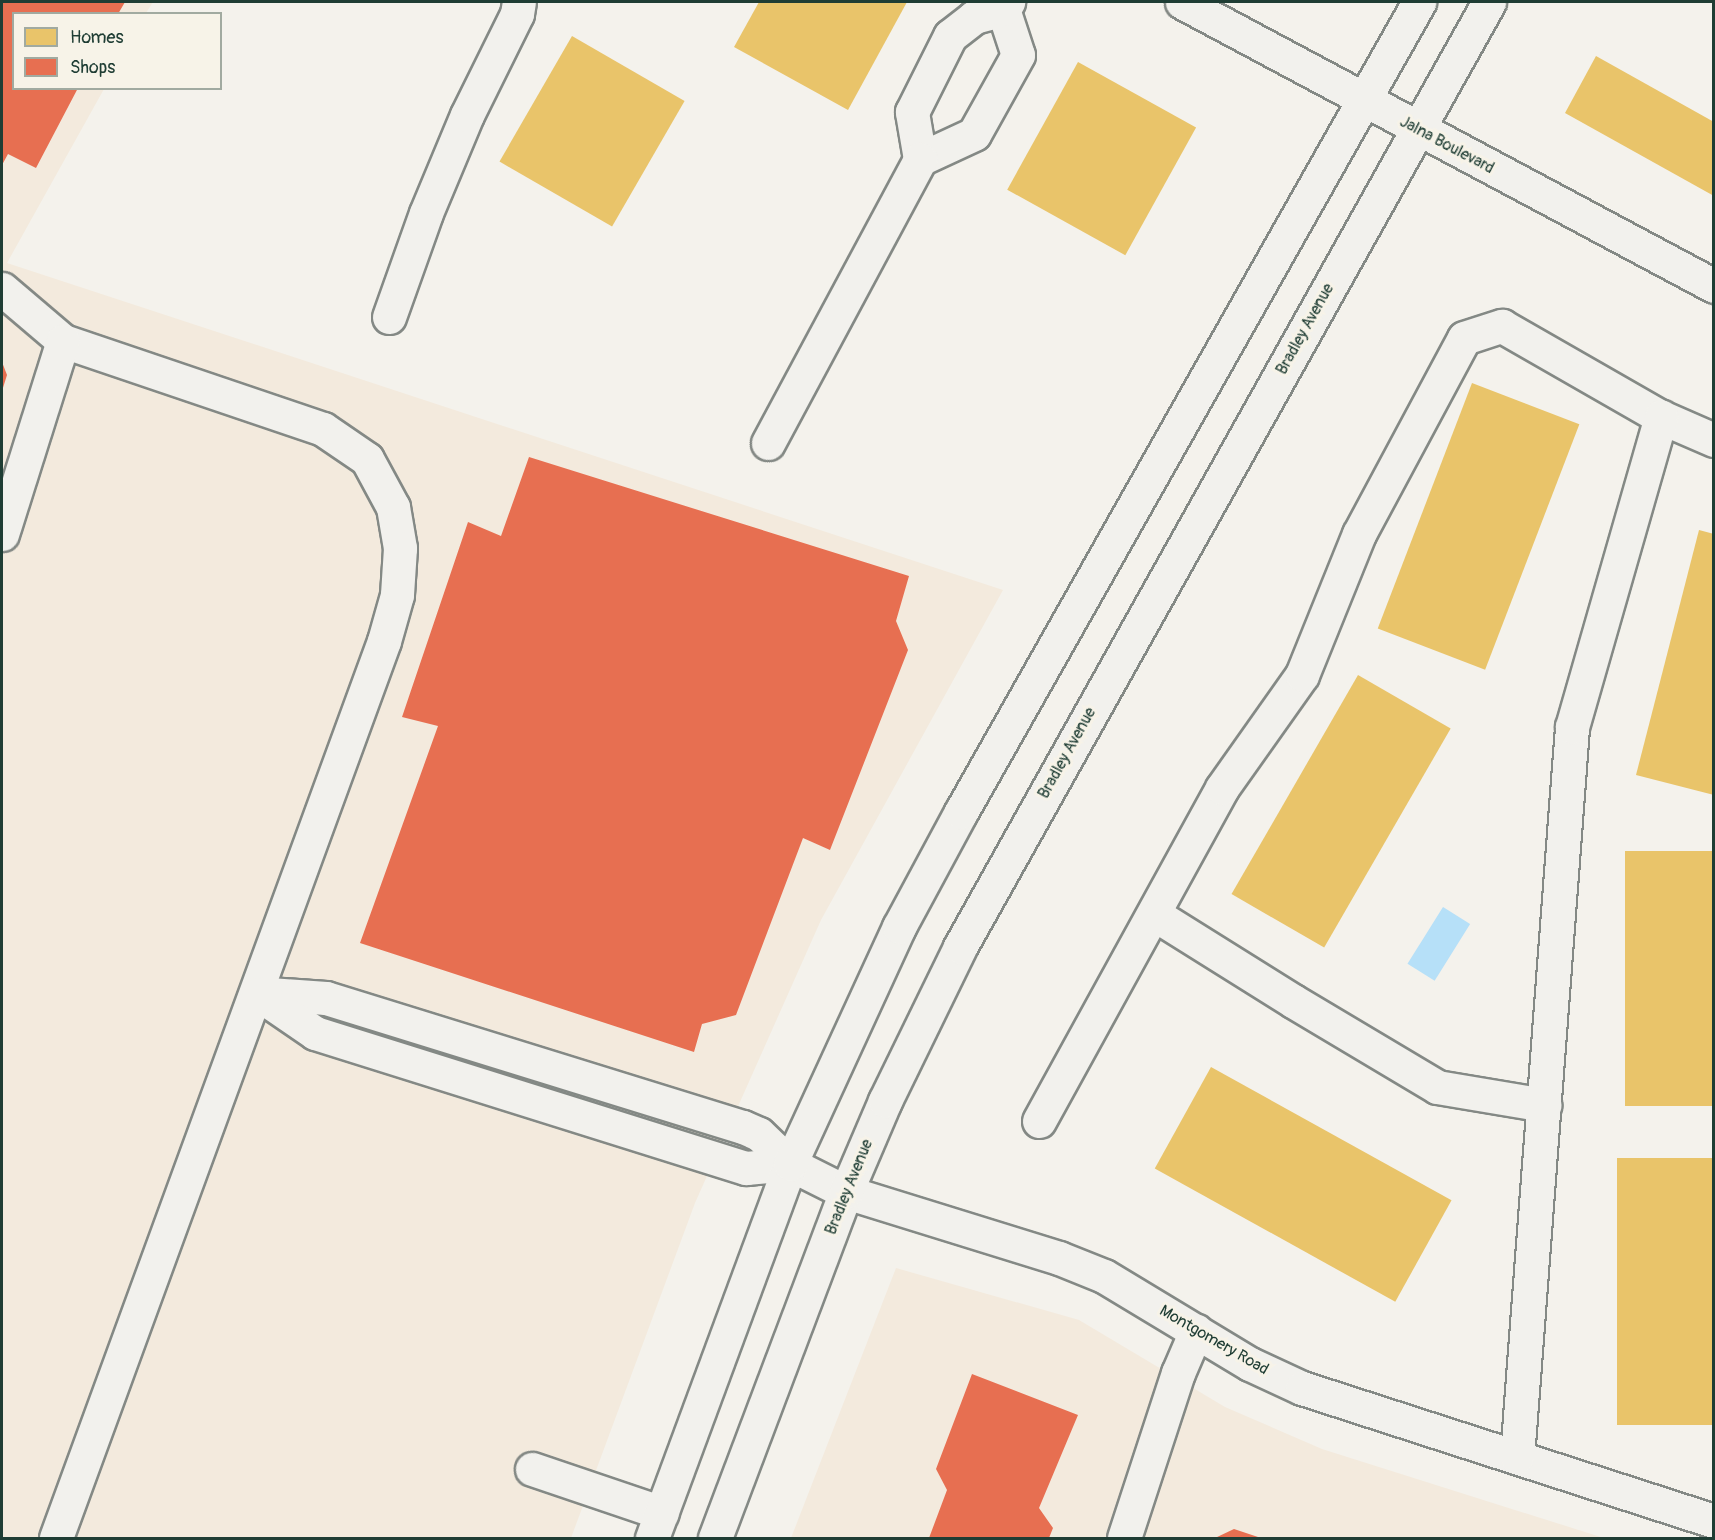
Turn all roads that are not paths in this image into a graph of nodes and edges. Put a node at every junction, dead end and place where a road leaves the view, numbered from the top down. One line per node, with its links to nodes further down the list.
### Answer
1 (519, 2): 11 (main road)
2 (1182, 2): 6 (main road, Jalna Boulevard)
3 (1419, 2): 6 (main road)
4 (1488, 2): 7 (main road, Bradley Avenue)
5 (1006, 5): 8 (main road); 8 (main road)
6 (1363, 100): 7 (main road, Jalna Boulevard); 21 (main road)
7 (1417, 129): 9 (main road, Jalna Boulevard); 22 (main road, Bradley Avenue)
8 (920, 159): 15 (main road)
9 (1713, 286)
10 (2, 289): 12 (main road)
11 (389, 318)
12 (63, 341): 16 (main road); 18 (main road)
13 (1661, 417): 14 (main road); 17 (main road); 19 (main road)
14 (1713, 440)
15 (768, 443)
16 (2, 534)
17 (1154, 914): 19 (main road); 20 (main road)
18 (256, 993): 21 (main road, Montgomery Road); 28 (main road)
19 (1545, 1105): 24 (main road)
20 (1039, 1121)
21 (790, 1164): 22 (main road, Montgomery Road); 27 (main road)
22 (846, 1192): 23 (main road, Montgomery Road); 29 (main road, Bradley Avenue)
23 (1196, 1331): 24 (main road, Montgomery Road); 30 (main road)
24 (1516, 1457): 26 (main road, Montgomery Road)
25 (532, 1469): 27 (main road)
26 (1713, 1521)
27 (657, 1526)
28 (56, 1539)
29 (715, 1539)
30 (1124, 1539)

